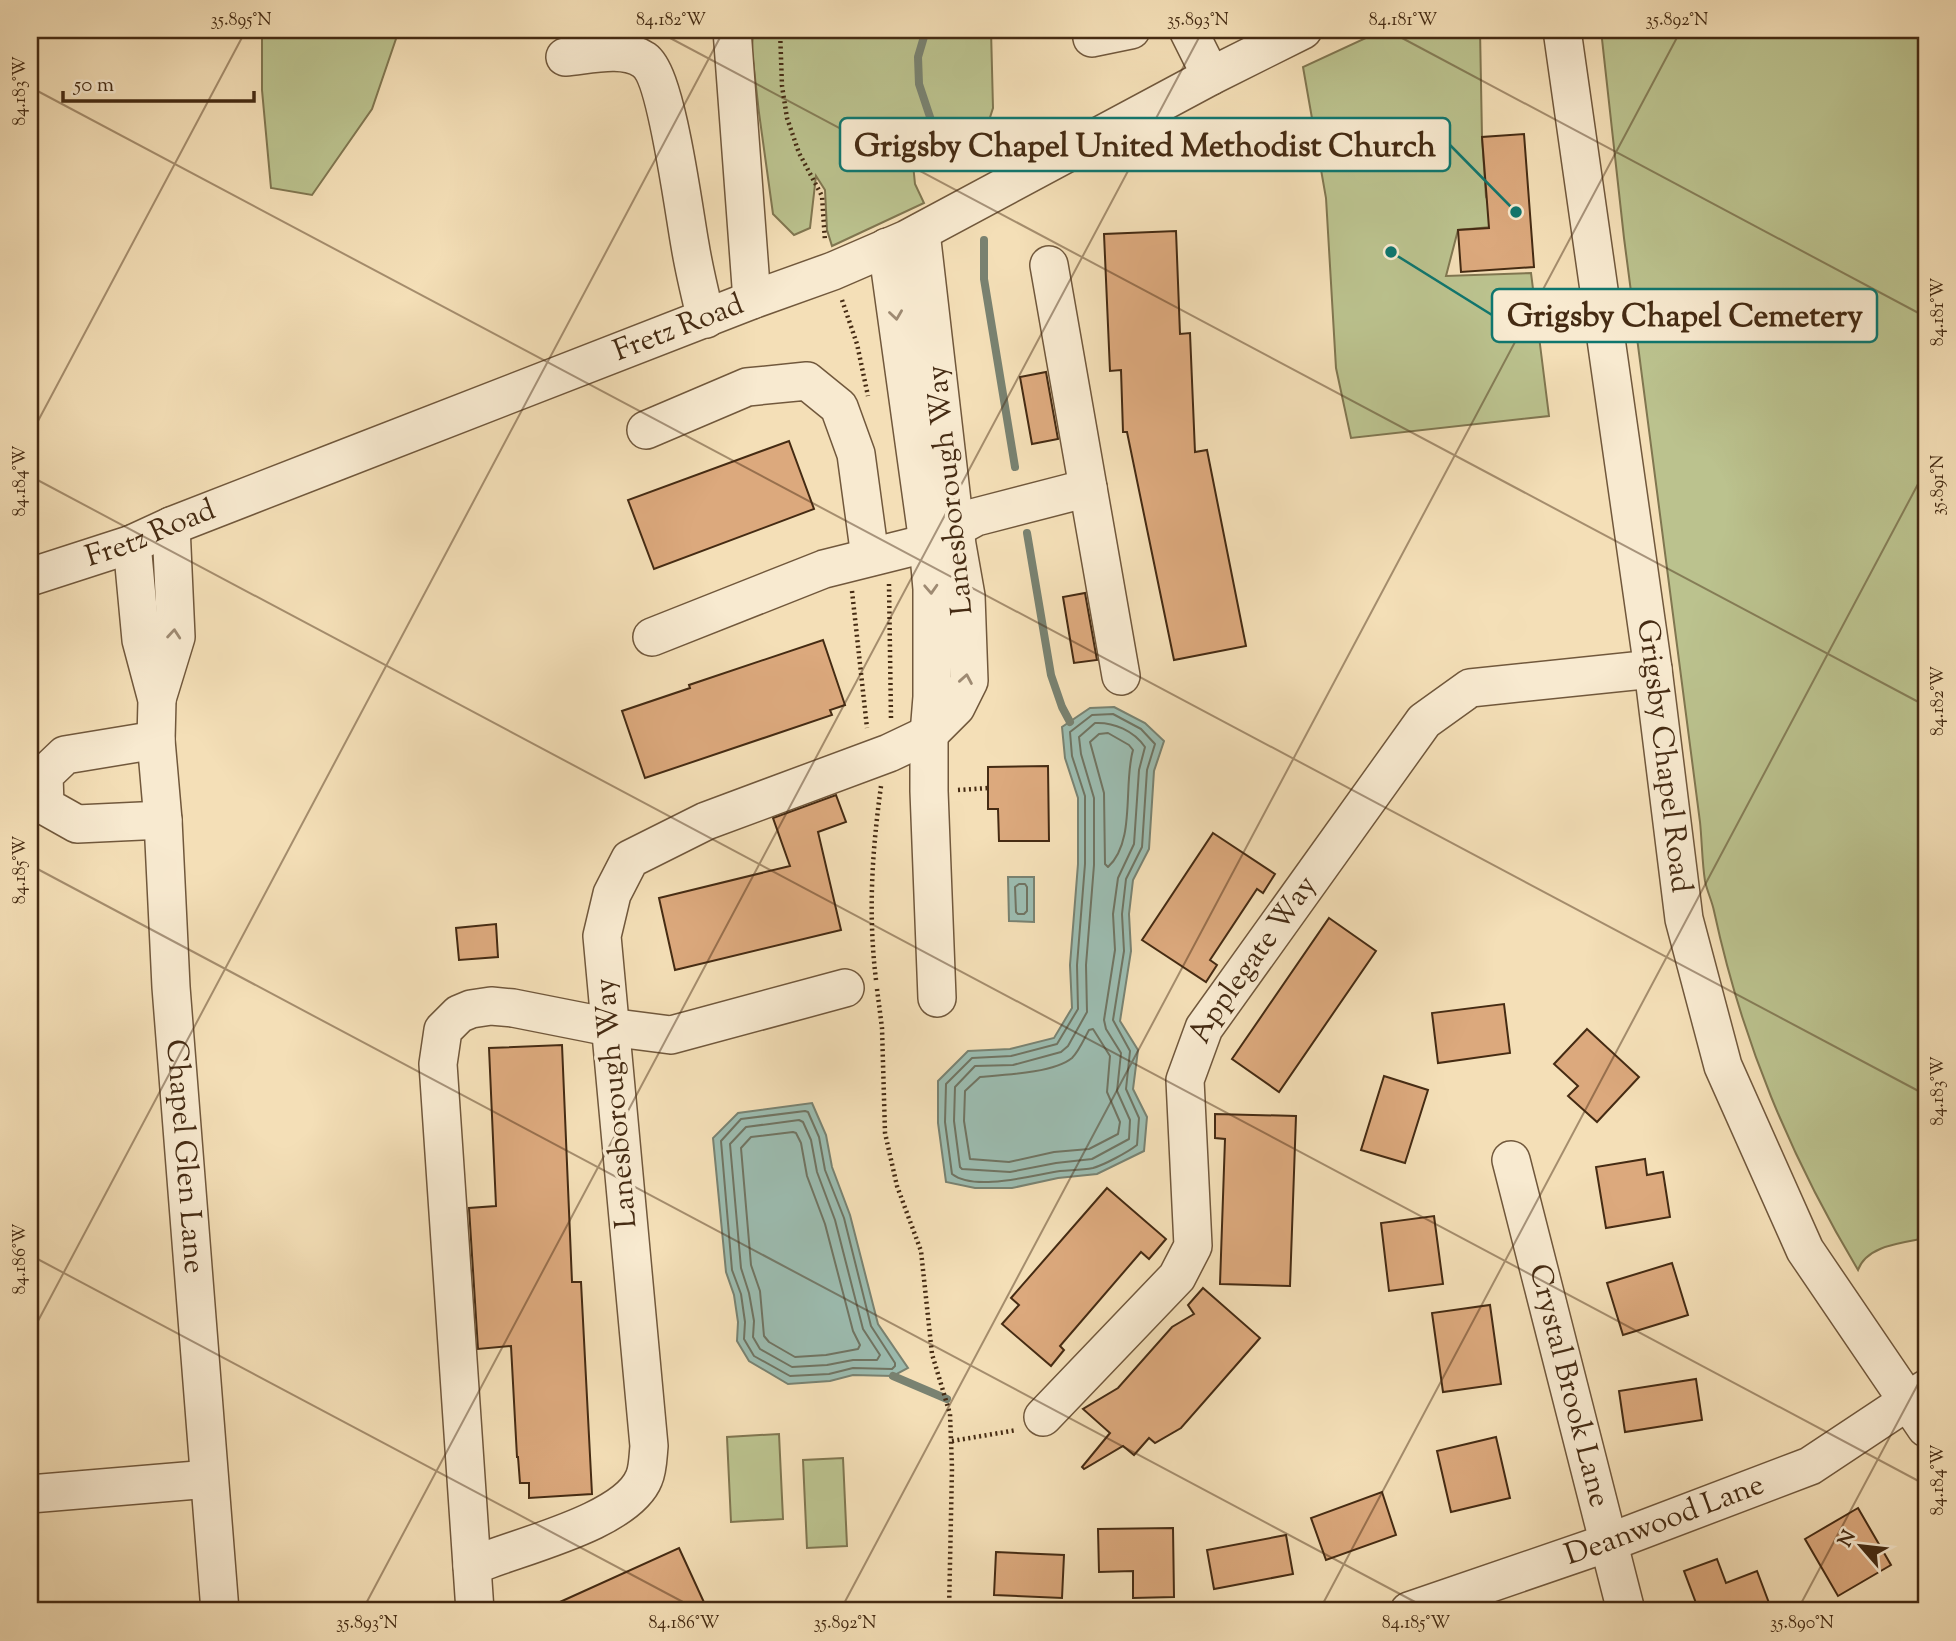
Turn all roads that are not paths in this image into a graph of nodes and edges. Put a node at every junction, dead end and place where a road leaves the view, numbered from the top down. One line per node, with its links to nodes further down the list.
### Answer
1 (732, 30): 12 (street)
2 (1091, 30): 3 (street)
3 (1131, 30)
4 (1188, 30): 8 (street)
5 (1303, 30): 8 (street, Fretz Road)
6 (1562, 30): 23 (street, Grigsby Chapel Road)
7 (565, 57): 13 (street)
8 (1211, 76): 9 (street, Fretz Road)
9 (921, 232): 10 (street, Fretz Road); 14 (street, Lanesborough Way)
10 (887, 247): 12 (street, Fretz Road); 14 (street, Lanesborough Way, one-way to 14)
11 (1049, 265): 16 (street)
12 (752, 300): 13 (street, Fretz Road)
13 (706, 318): 17 (street, Fretz Road)
14 (922, 382): 18 (street, Lanesborough Way)
15 (646, 430): 20 (street)
16 (1088, 488): 18 (street); 24 (street)
17 (171, 526): 19 (street, Fretz Road); 25 (street, Chapel Glen Lane, one-way to 17)
18 (942, 536): 20 (street); 26 (street, Lanesborough Way)
19 (132, 544): 21 (street, Fretz Road); 25 (street, Chapel Glen Lane)
20 (860, 560): 22 (street)
21 (30, 577)
22 (652, 637)
23 (1653, 669): 33 (street, Grigsby Chapel Road); 34 (street, Applegate Way)
24 (1121, 676)
25 (157, 700): 27 (street, Chapel Glen Lane)
26 (929, 734): 30 (street); 31 (street, Lanesborough Way)
27 (156, 740): 28 (street, Chapel Glen Lane); 28 (street)
28 (163, 820): 35 (street, Chapel Glen Lane)
29 (845, 988): 31 (street)
30 (937, 998)
31 (609, 1027): 38 (street, Lanesborough Way); 38 (street)
32 (1511, 1160): 37 (street, Crystal Brook Lane)
33 (1920, 1406): 37 (street, Deanwood Lane)
34 (1043, 1417)
35 (209, 1479): 36 (street); 39 (street, Chapel Glen Lane)
36 (30, 1494)
37 (1610, 1542): 41 (street, Deanwood Lane); 42 (street, Crystal Brook Lane)
38 (472, 1566): 40 (street)
39 (220, 1611)
40 (475, 1611)
41 (1409, 1611)
42 (1626, 1611)

